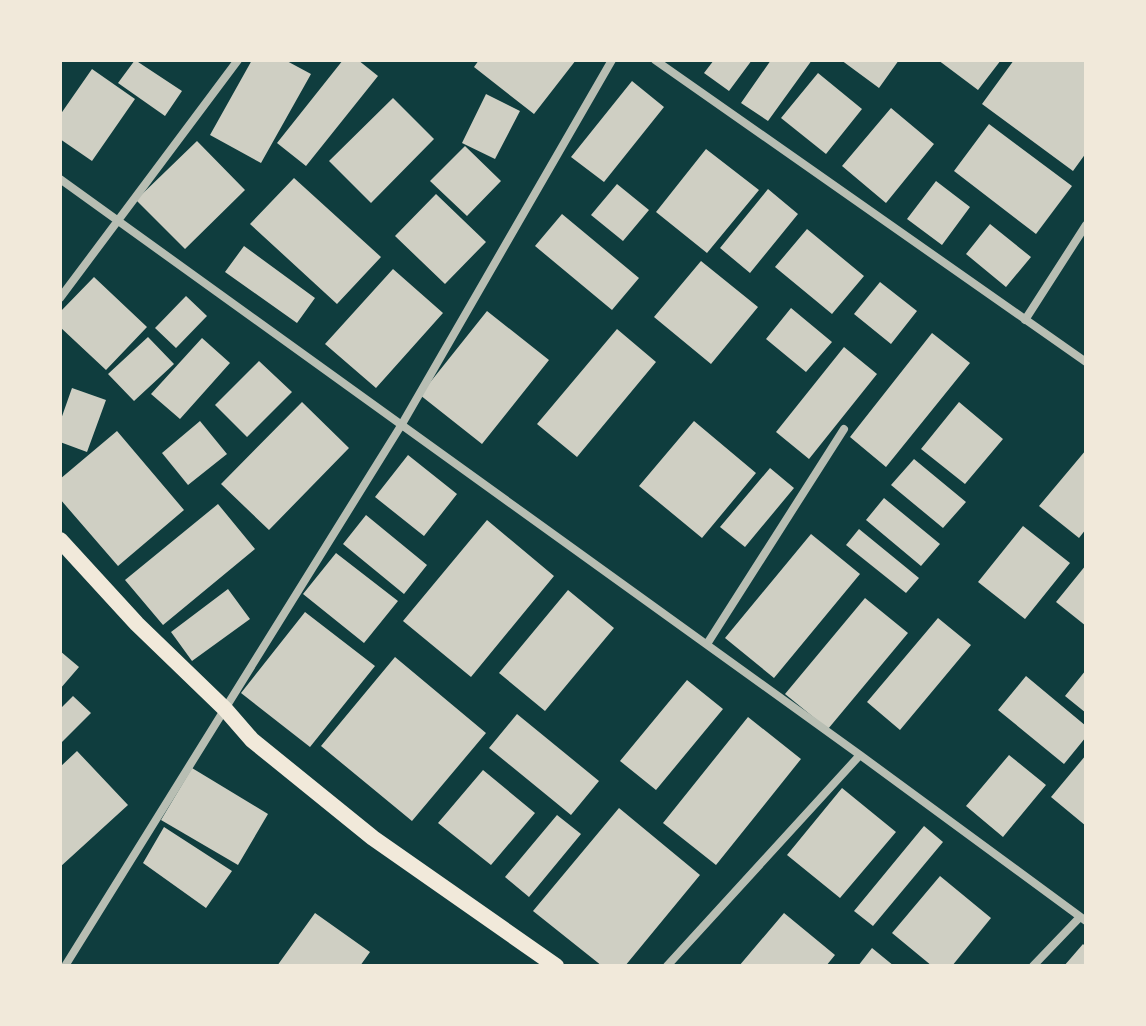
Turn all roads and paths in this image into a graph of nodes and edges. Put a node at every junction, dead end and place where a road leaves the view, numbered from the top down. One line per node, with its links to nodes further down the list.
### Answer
1 (238, 60): 5 (street)
2 (612, 60): 10 (street)
3 (655, 60): 8 (street)
4 (60, 179): 5 (street)
5 (117, 220): 7 (street); 10 (street)
6 (1086, 225): 8 (street)
7 (60, 298)
8 (1025, 320): 9 (street)
9 (1086, 362)
10 (402, 424): 13 (street); 14 (street)
11 (844, 429): 13 (street)
12 (60, 540): 14 (main road)
13 (707, 644): 15 (street)
14 (225, 709): 17 (street); 18 (main road)
15 (860, 755): 16 (street); 19 (street)
16 (1083, 919): 20 (street)
17 (65, 966)
18 (556, 966)
19 (667, 966)
20 (1033, 966)

